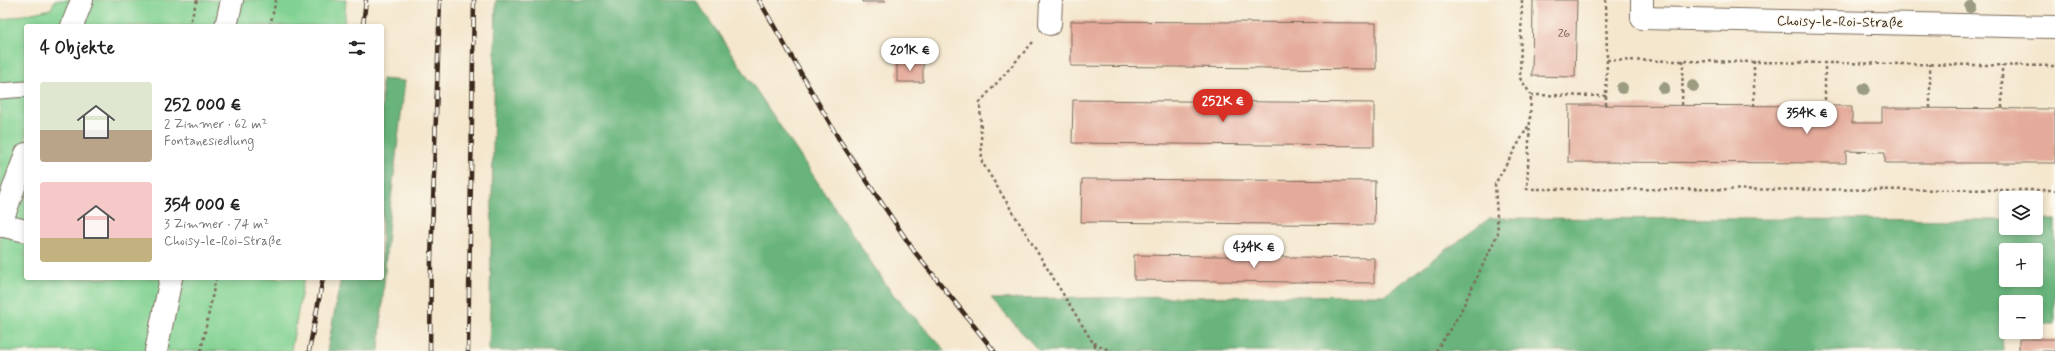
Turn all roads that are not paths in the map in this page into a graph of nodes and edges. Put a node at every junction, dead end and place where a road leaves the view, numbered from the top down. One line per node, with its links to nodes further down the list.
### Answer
1 (82, 0): 5 (street)
2 (232, 0): 6 (street)
3 (1051, 0): 7 (street)
4 (1642, 0): 8 (street, Choisy-le-Roi-Straße)
5 (73, 24)
6 (226, 24)
7 (1050, 24)
8 (2055, 27)
9 (24, 89): 10 (lane)
10 (0, 91)
11 (24, 160): 12 (street)
12 (0, 226): 13 (street)
13 (24, 231)
14 (171, 280): 15 (street)
15 (156, 351)

